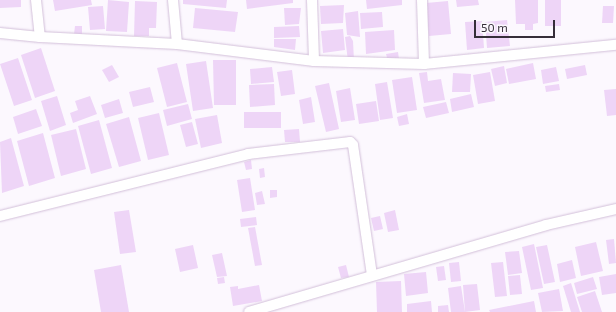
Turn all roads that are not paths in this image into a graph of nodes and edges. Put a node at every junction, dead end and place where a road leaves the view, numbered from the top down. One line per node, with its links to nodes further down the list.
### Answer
1 (36, 0): 6 (street)
2 (173, 0): 7 (street)
3 (312, 0): 9 (street)
4 (422, 0): 10 (street)
5 (0, 33): 6 (street)
6 (40, 37): 7 (street)
7 (177, 44): 9 (street)
8 (616, 45): 10 (street)
9 (314, 61): 10 (street)
10 (424, 64)
11 (616, 209): 13 (street)
12 (0, 216): 13 (street)
13 (372, 275): 14 (street)
14 (249, 312)

